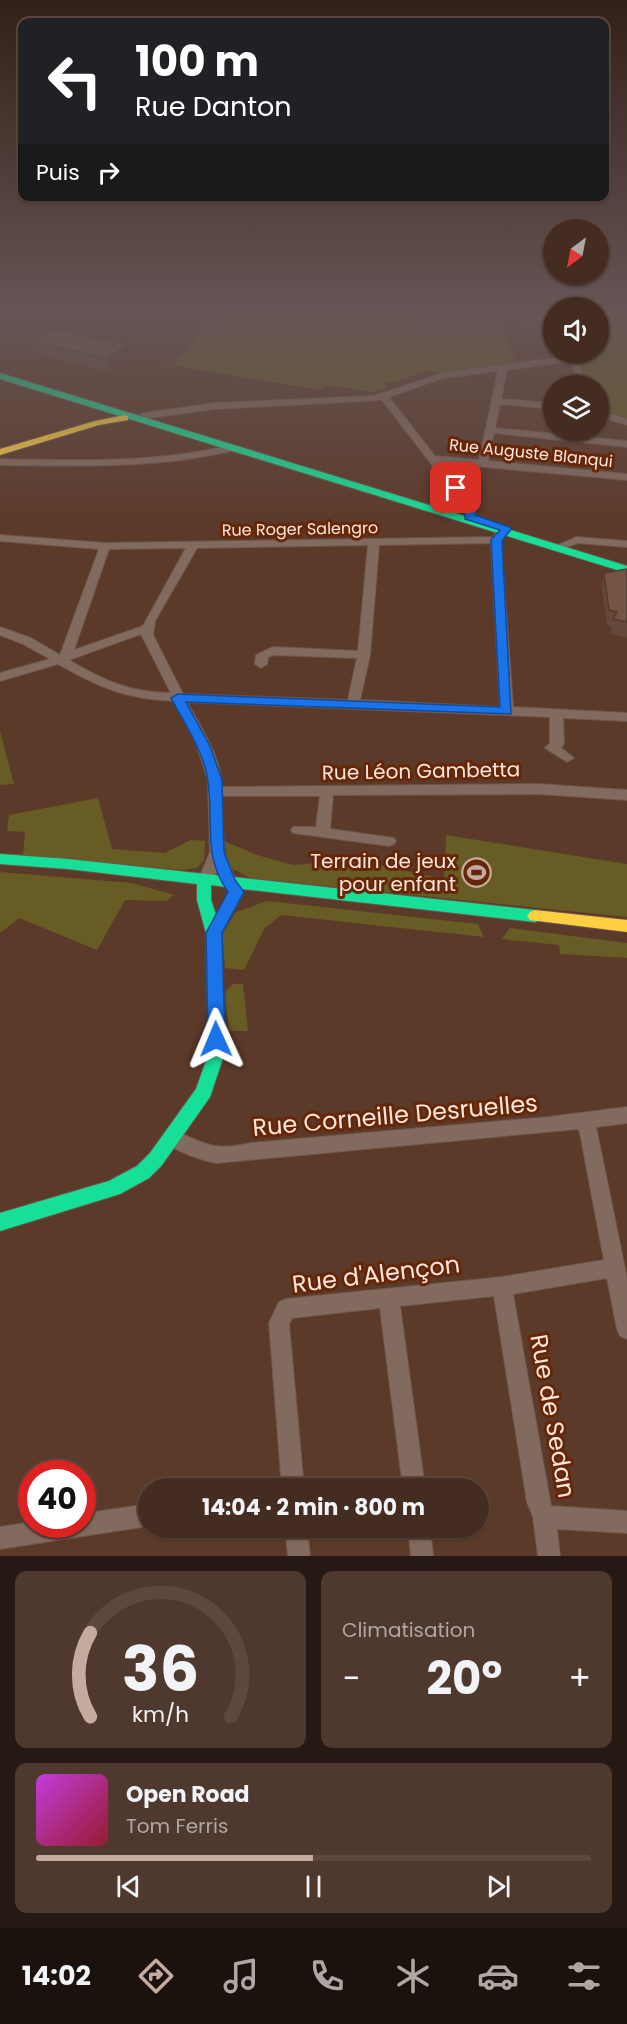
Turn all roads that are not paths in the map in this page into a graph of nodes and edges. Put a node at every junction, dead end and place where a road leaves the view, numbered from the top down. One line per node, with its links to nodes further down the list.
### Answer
1 (20, 381): 8 (main road)
2 (22, 381): 9 (main road)
3 (427, 381): 5 (street)
4 (500, 381): 6 (street)
5 (384, 397): 9 (street); 17 (street)
6 (497, 401): 7 (street); 13 (street)
7 (543, 405)
8 (115, 413): 9 (main road); 12 (main road)
9 (136, 415): 12 (main road); 15 (main road); 21 (main road)
10 (609, 416): 11 (street)
11 (627, 422)
12 (98, 423): 16 (main road)
13 (490, 430): 14 (street); 19 (street)
14 (627, 444)
15 (232, 448): 18 (street); 21 (main road)
16 (0, 453)
17 (433, 459): 19 (street, Rue Auguste Blanqui); 21 (street)
18 (0, 462)
19 (483, 462): 20 (street, Rue Auguste Blanqui)
20 (627, 477)
21 (467, 518): 22 (main road)
22 (502, 533): 24 (street, Rue Roger Salengro); 28 (main road); 39 (street)
23 (0, 538): 27 (street, Rue Roger Salengro)
24 (374, 542): 26 (street, Rue Roger Salengro); 33 (street)
25 (627, 544): 28 (street)
26 (193, 545): 27 (street, Rue Roger Salengro); 31 (street)
27 (105, 546): 34 (street)
28 (559, 546): 29 (main road); 30 (main road)
29 (627, 565)
30 (627, 570)
31 (147, 628): 34 (street); 37 (street)
32 (0, 631): 34 (street)
33 (364, 655): 35 (street); 38 (street)
34 (63, 658): 36 (street); 37 (street)
35 (261, 664)
36 (0, 677)
37 (178, 698): 38 (street); 44 (street)
38 (353, 704): 39 (street)
39 (507, 711): 40 (street)
40 (556, 713): 41 (street); 42 (street)
41 (627, 717)
42 (567, 758)
43 (327, 791): 44 (street, Rue Léon Gambetta); 45 (street, Rue Léon Gambetta); 47 (street)
44 (216, 792): 49 (street)
45 (627, 795)
46 (298, 830): 47 (street)
47 (322, 833): 48 (street)
48 (389, 841)
49 (217, 852): 52 (street); 53 (street)
50 (0, 859): 52 (main road)
51 (0, 869): 52 (main road)
52 (204, 884): 53 (main road); 55 (main road)
53 (232, 886): 54 (main road); 55 (main road); 56 (main road)
54 (627, 926)
55 (214, 933): 59 (main road)
56 (627, 935)
57 (627, 1115): 58 (street, Rue Corneille Desruelles)
58 (583, 1121): 59 (street, Rue Corneille Desruelles); 61 (street)
59 (172, 1138): 60 (main road)
60 (0, 1222)
61 (614, 1268): 62 (street, Rue d'Alençon); 64 (street)
62 (502, 1286): 63 (street, Rue d'Alençon); 68 (street, Rue de Sedan)
63 (390, 1298): 65 (street, Rue d'Alençon); 66 (street)
64 (627, 1329)
65 (292, 1478)
66 (413, 1478)
67 (138, 1517): 70 (street)
68 (544, 1517): 69 (street); 75 (street, Rue de Sedan)
69 (627, 1522)
70 (0, 1538)
71 (297, 1538): 73 (street)
72 (420, 1538): 74 (street)
73 (299, 1556)
74 (422, 1556)
75 (549, 1556)

